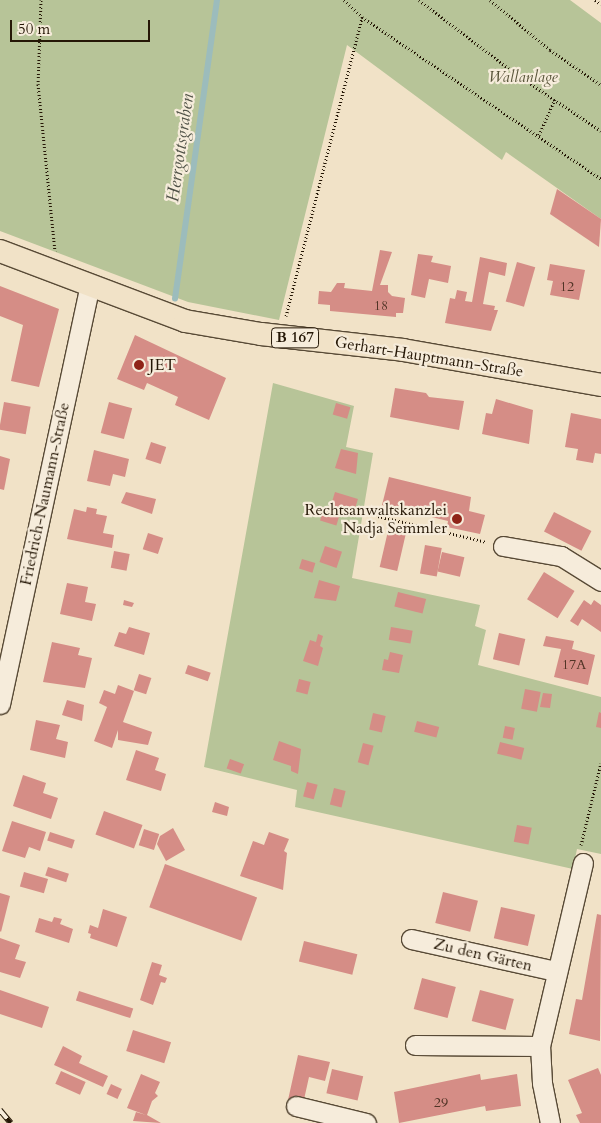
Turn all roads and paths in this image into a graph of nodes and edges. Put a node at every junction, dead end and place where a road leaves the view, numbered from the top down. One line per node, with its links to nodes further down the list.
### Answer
1 (41, 0): 14 (path)
2 (344, 0): 7 (path)
3 (419, 0): 9 (path)
4 (490, 0): 8 (path)
5 (595, 0): 6 (path)
6 (601, 4)
7 (362, 17): 11 (path); 16 (path)
8 (601, 85)
9 (555, 99): 10 (path); 11 (path)
10 (601, 131)
11 (539, 135): 12 (path)
12 (601, 179)
13 (0, 250): 14 (main road, Gerhart-Hauptmann-Straße / B 167)
14 (55, 272): 15 (main road, Gerhart-Hauptmann-Straße / B 167)
15 (90, 285): 17 (main road, Gerhart-Hauptmann-Straße / B 167); 21 (street, Friedrich-Naumann-Straße)
16 (283, 326)
17 (601, 385)
18 (378, 516): 19 (path)
19 (503, 546): 20 (street)
20 (601, 581)
21 (0, 704)
22 (601, 763): 23 (path)
23 (583, 863): 25 (street, Zu den Gärten)
24 (411, 939): 25 (street, Zu den Gärten)
25 (556, 971): 27 (street, Zu den Gärten)
26 (415, 1045): 27 (street)
27 (540, 1046): 29 (street, Zu den Gärten)
28 (296, 1106): 30 (street)
29 (545, 1122)
30 (366, 1123)

